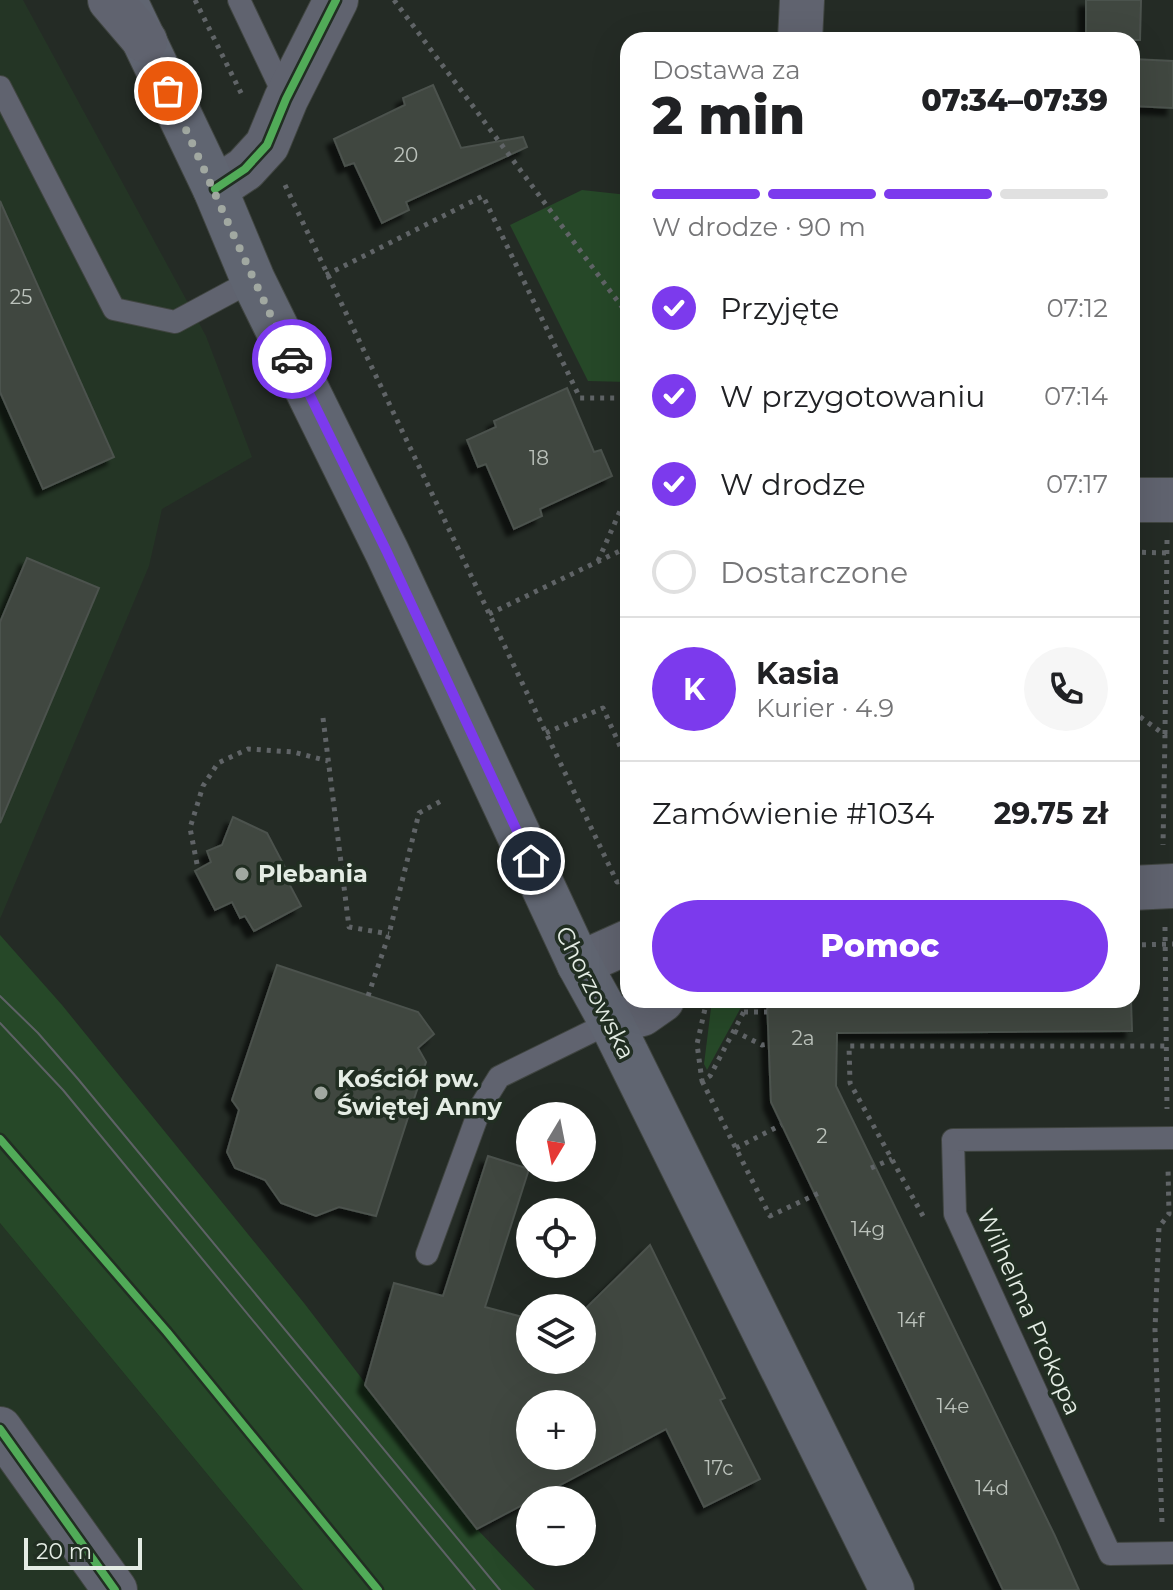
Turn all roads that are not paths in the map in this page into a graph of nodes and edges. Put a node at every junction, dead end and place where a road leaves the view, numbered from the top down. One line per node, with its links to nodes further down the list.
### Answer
1 (110, 0): 7 (street)
2 (125, 0): 7 (main road, Chorzowska)
3 (239, 0): 9 (lane)
4 (336, 0): 9 (street)
5 (802, 0): 6 (street)
6 (800, 32)
7 (145, 41): 10 (main road, Chorzowska)
8 (0, 87): 11 (lane)
9 (286, 99): 10 (street)
10 (215, 189): 11 (main road, Chorzowska)
11 (253, 280): 13 (main road, Chorzowska)
12 (620, 946): 13 (street)
13 (579, 964): 15 (main road, Chorzowska)
14 (651, 1008): 15 (street)
15 (611, 1022): 17 (lane); 21 (main road, Chorzowska)
16 (1170, 1138): 19 (lane, Wilhelma Prokopa)
17 (427, 1254)
18 (0, 1429): 20 (street)
19 (1168, 1553)
20 (115, 1590)
21 (892, 1590)

